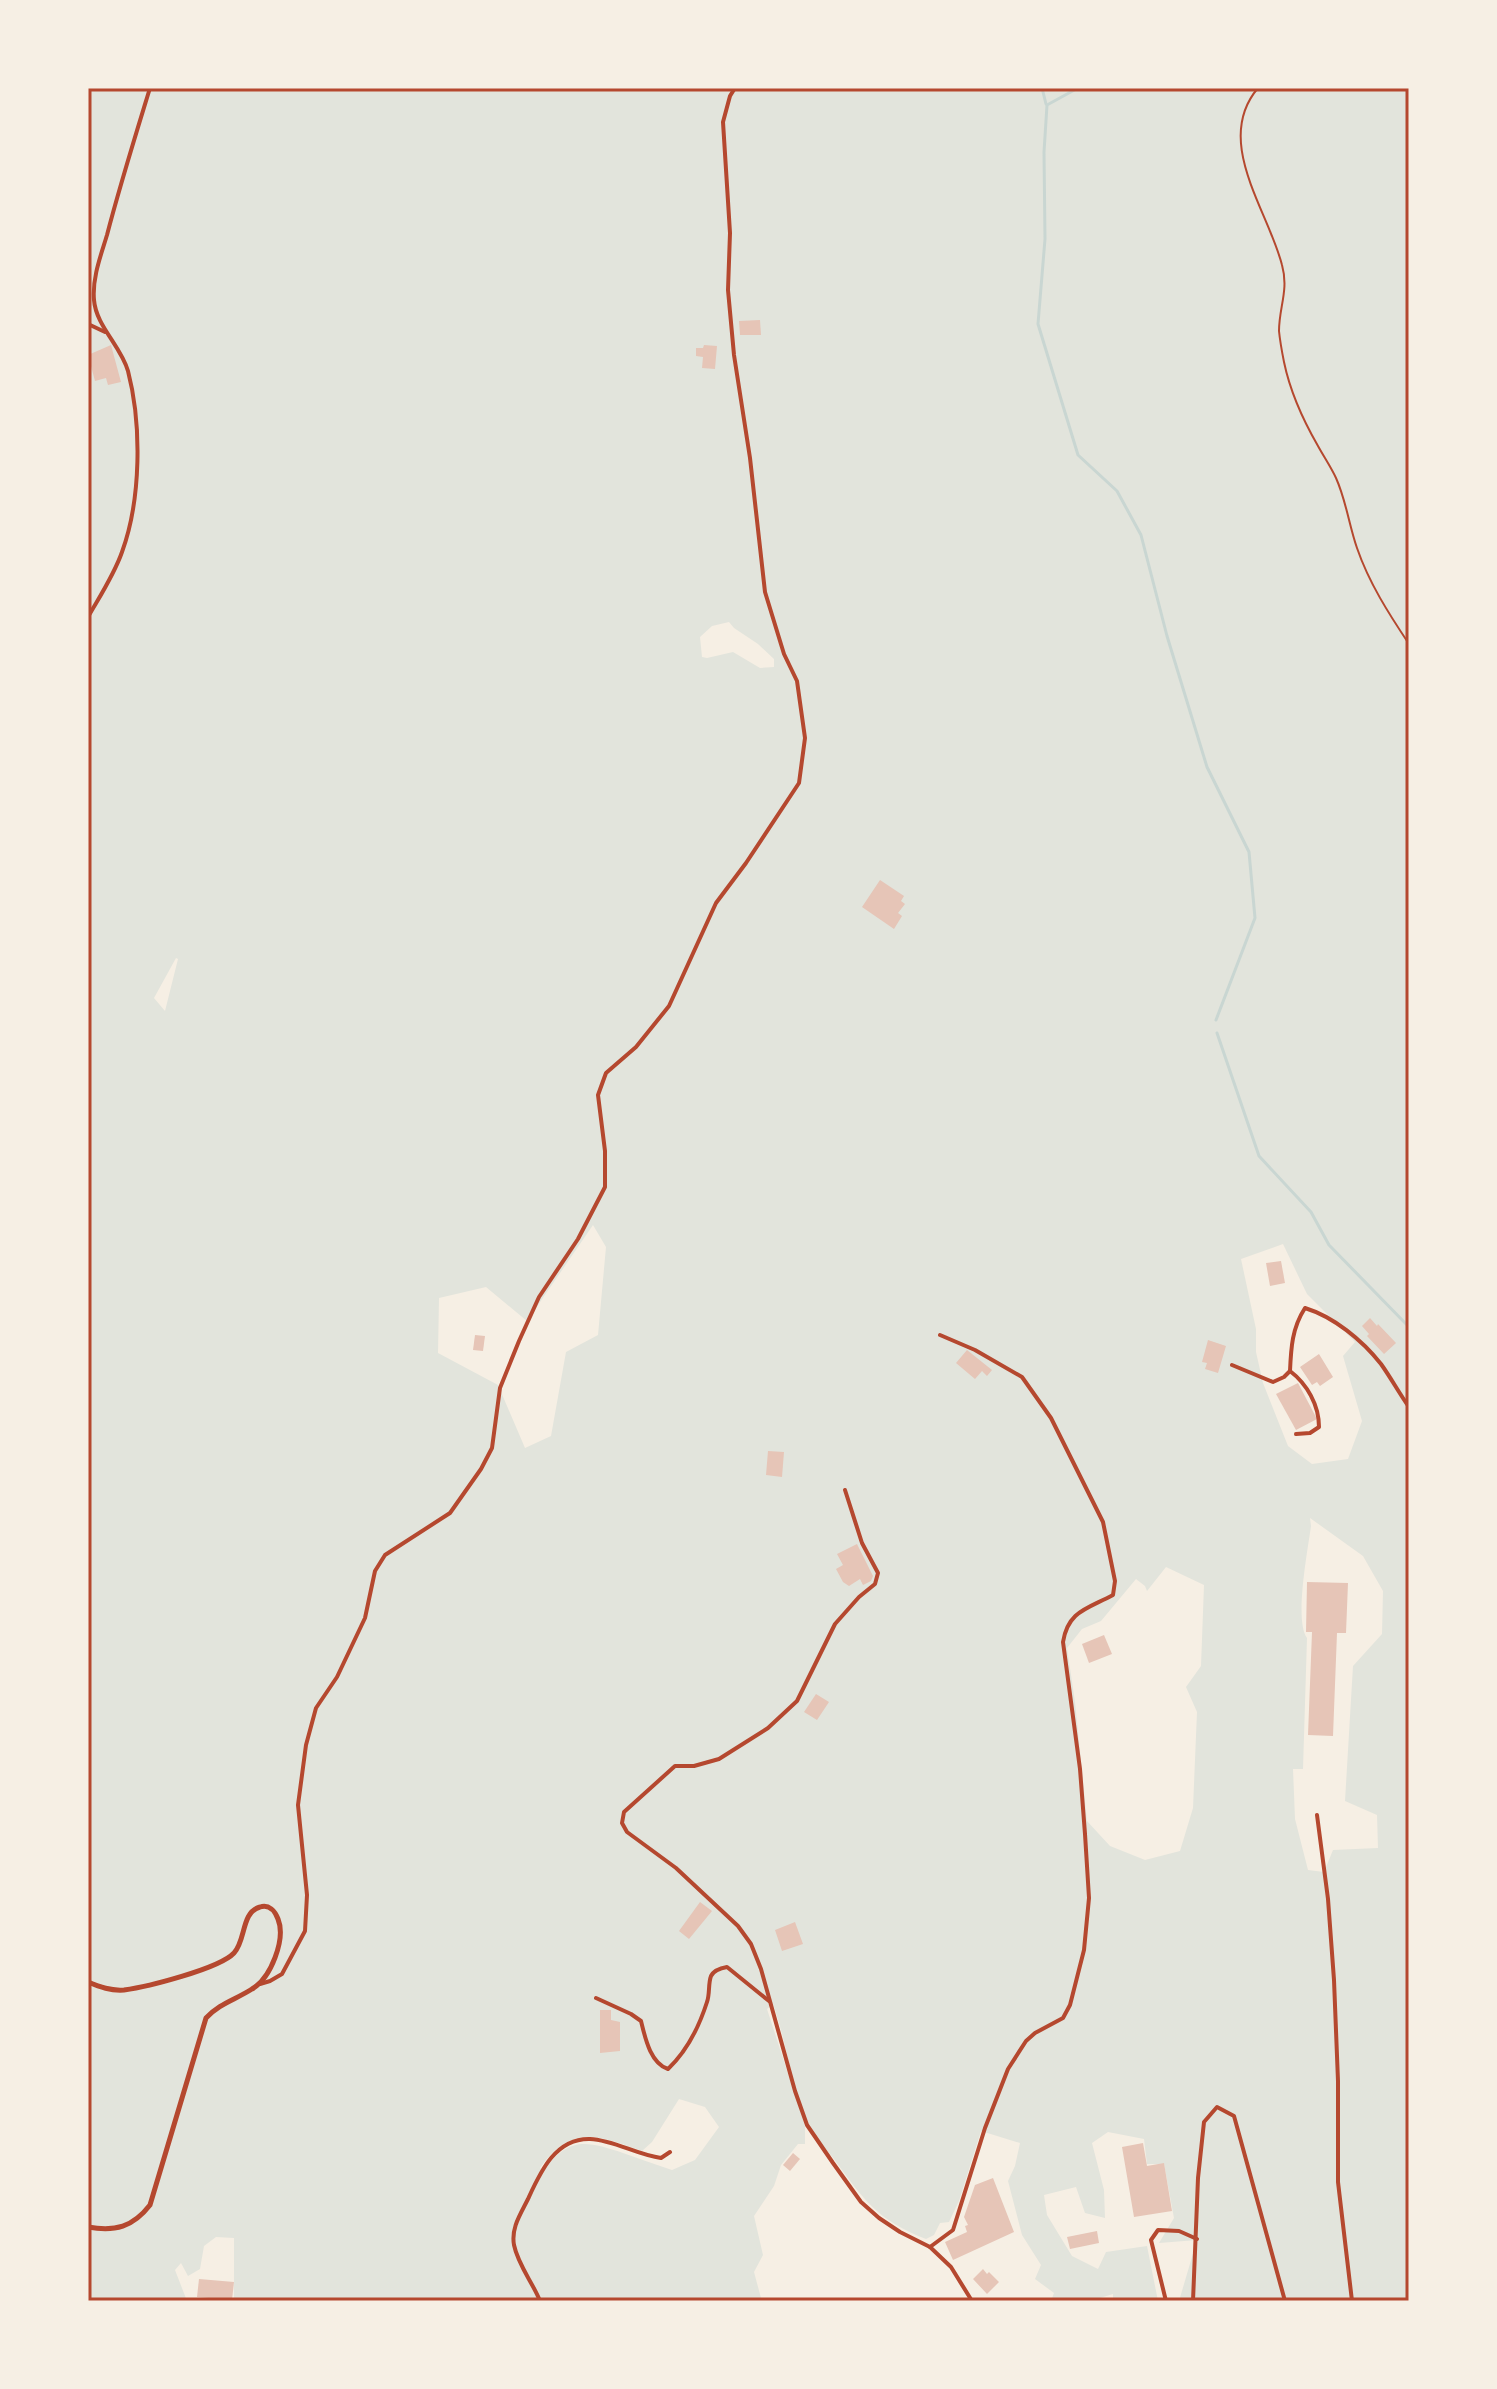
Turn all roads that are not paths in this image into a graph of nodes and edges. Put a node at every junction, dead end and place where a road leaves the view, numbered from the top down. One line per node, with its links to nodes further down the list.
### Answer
1 (150, 88): 4 (street)
2 (735, 88): 14 (street)
3 (88, 324): 4 (street)
4 (108, 333): 5 (street)
5 (88, 617)
6 (940, 1335): 20 (street)
7 (1232, 1365): 8 (street)
8 (1290, 1371): 9 (street); 10 (street)
9 (1409, 1407)
10 (1296, 1434)
11 (845, 1490): 16 (street)
12 (1317, 1815): 26 (street)
13 (88, 1982): 14 (street)
14 (260, 1984): 18 (street)
15 (596, 1998): 16 (street)
16 (771, 2003): 20 (street)
17 (670, 2152): 21 (street)
18 (88, 2227)
19 (1197, 2239): 23 (street); 24 (street); 25 (street)
20 (930, 2247): 22 (street)
21 (540, 2301)
22 (972, 2301)
23 (1166, 2301)
24 (1193, 2301)
25 (1285, 2301)
26 (1352, 2301)

